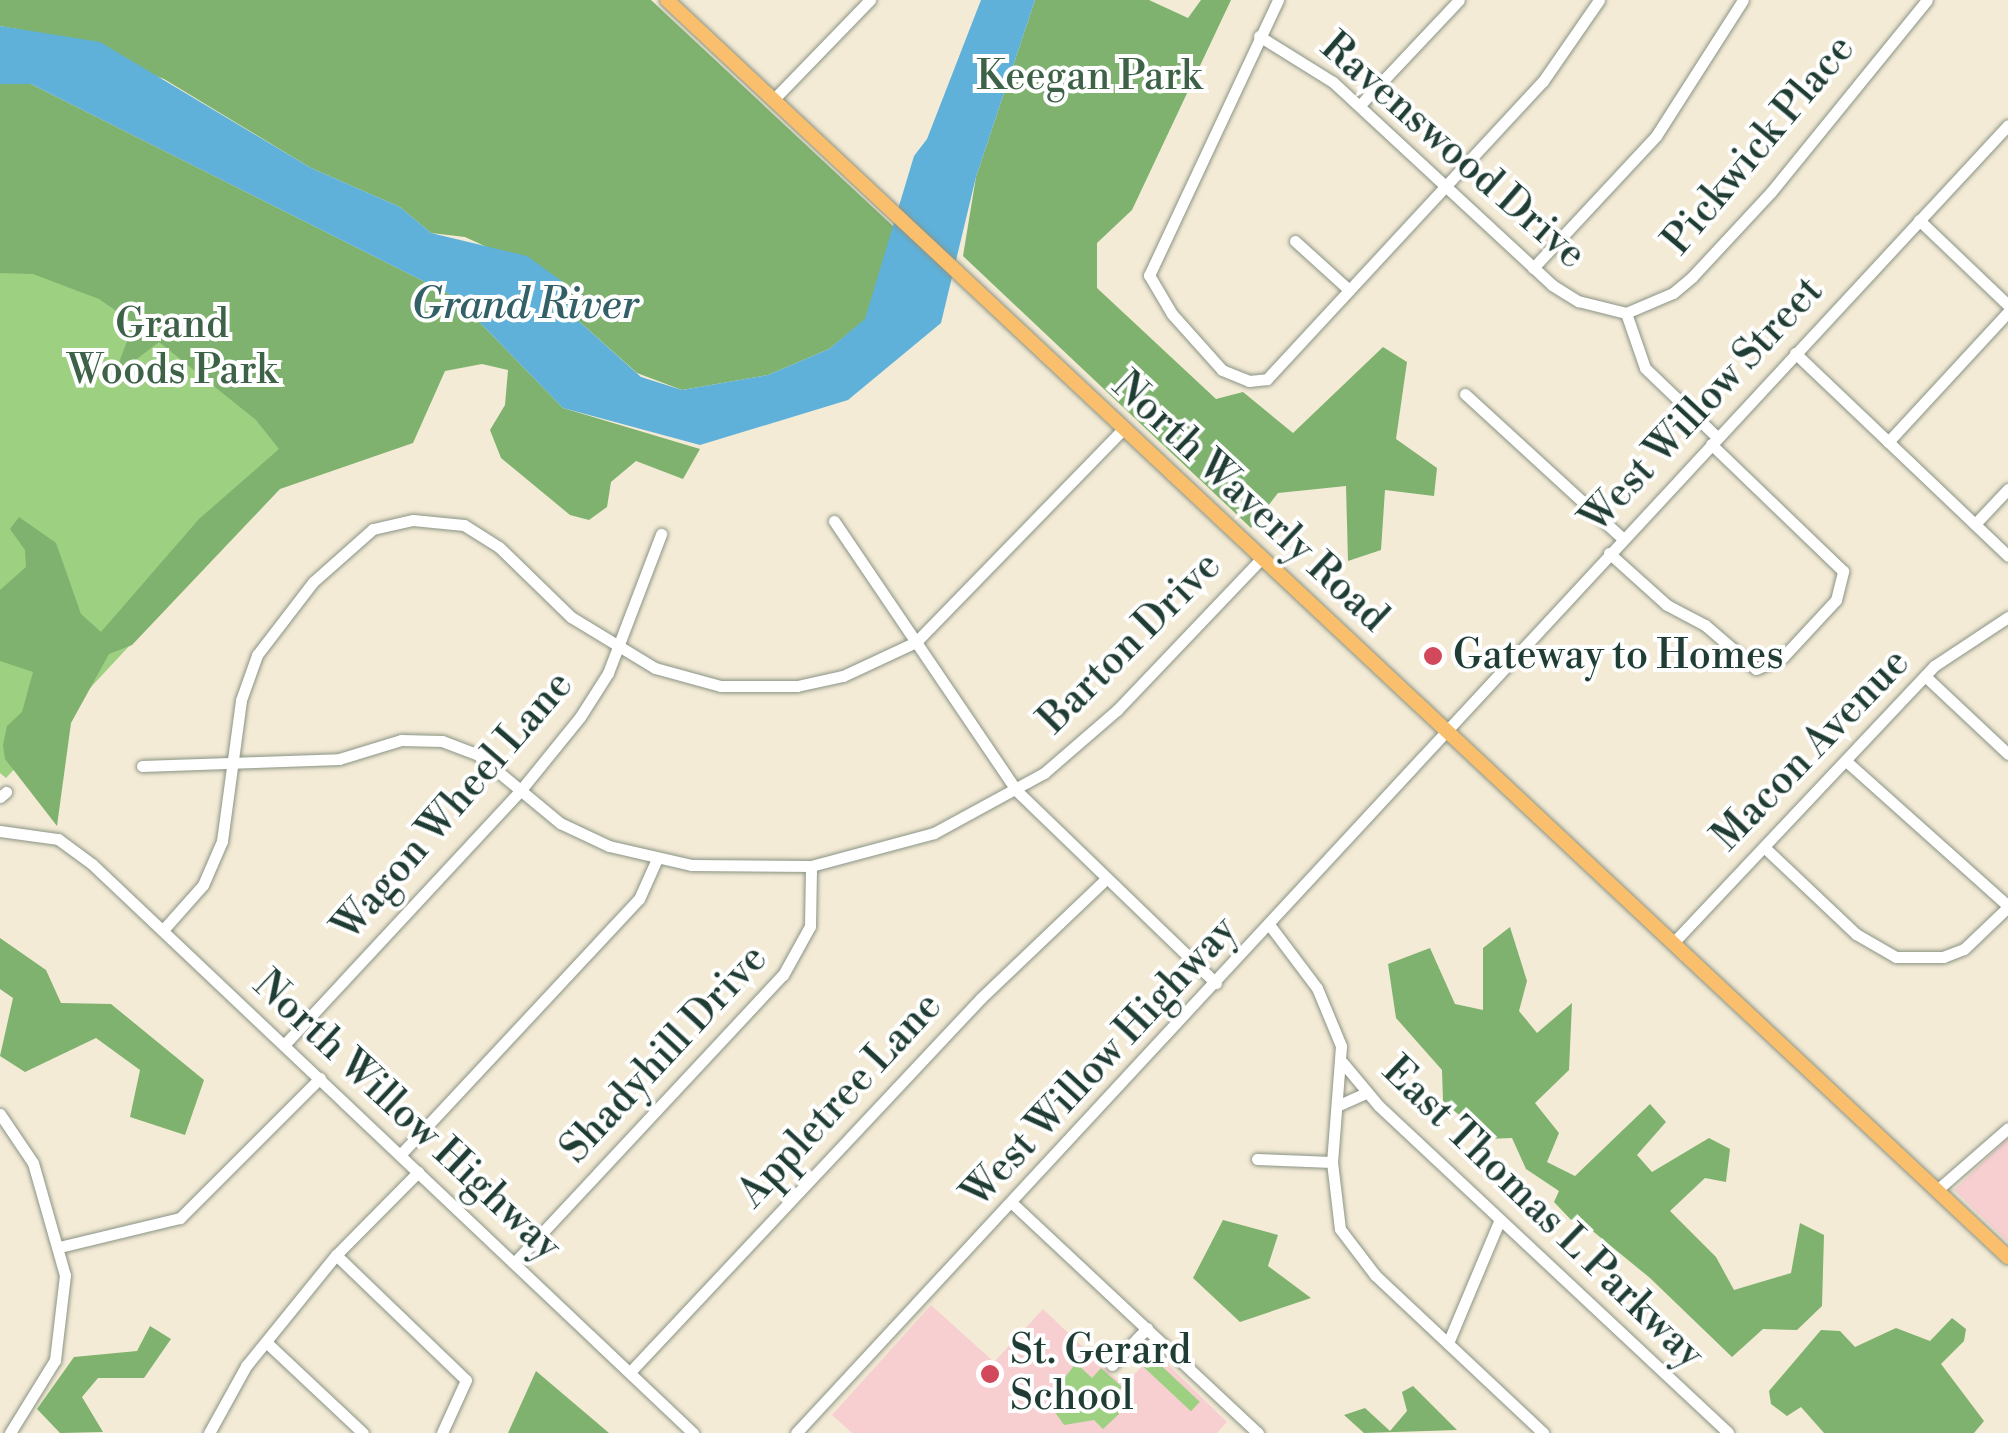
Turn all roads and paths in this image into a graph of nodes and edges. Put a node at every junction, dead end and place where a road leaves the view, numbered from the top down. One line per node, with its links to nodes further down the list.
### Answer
1 (667, 0): 9 (main road, North Waverly Road)
2 (870, 0): 9 (street)
3 (1278, 0): 8 (street)
4 (1459, 0): 10 (street)
5 (1598, 0): 12 (street)
6 (1743, 0): 15 (street)
7 (1927, 0): 18 (street, Pickwick Place)
8 (1260, 36): 10 (street, Ravenswood Drive); 16 (street)
9 (774, 100): 21 (main road, North Waverly Road)
10 (1360, 105): 12 (street, Ravenswood Drive)
11 (2008, 126): 13 (street, West Willow Street)
12 (1445, 186): 15 (street, Ravenswood Drive); 16 (street)
13 (1919, 220): 17 (street); 19 (street, West Willow Street)
14 (1295, 241): 16 (street)
15 (1533, 268): 18 (street, Ravenswood Drive)
16 (1348, 290)
17 (2008, 309): 23 (street)
18 (1626, 313): 22 (street)
19 (1795, 353): 22 (street, West Willow Street); 23 (street)
20 (1465, 394): 28 (street)
21 (1123, 429): 31 (main road, North Waverly Road); 33 (street)
22 (1714, 440): 28 (street, West Willow Street); 29 (street)
23 (1888, 442): 26 (street)
24 (2008, 489): 26 (street)
25 (834, 521): 33 (street)
26 (1975, 524): 30 (street)
27 (661, 534): 34 (street, Wagon Wheel Lane)
28 (1622, 538): 29 (street, West Willow Street)
29 (1609, 553): 36 (street, West Willow Street)
30 (2008, 556)
31 (1262, 558): 36 (main road, North Waverly Road); 41 (street, Barton Drive)
32 (2008, 617): 35 (street, Macon Avenue)
33 (916, 642): 34 (street); 41 (street)
34 (618, 650): 39 (street); 42 (street, Wagon Wheel Lane)
35 (1925, 676): 37 (street); 38 (street, Macon Avenue)
36 (1448, 732): 49 (street, West Willow Highway); 51 (main road, North Waverly Road)
37 (2008, 754)
38 (1846, 761): 44 (street, Macon Avenue); 48 (street)
39 (234, 763): 40 (street, Barton Drive); 42 (street, Barton Drive); 50 (street)
40 (142, 766)
41 (1016, 790): 46 (street, Barton Drive); 47 (street)
42 (520, 791): 45 (street, Barton Drive); 53 (street, Wagon Wheel Lane)
43 (0, 831): 50 (street, North Willow Highway)
44 (1764, 847): 48 (street); 51 (street, Macon Avenue)
45 (656, 859): 46 (street, Barton Drive); 60 (street)
46 (811, 866): 70 (street, Shadyhill Drive)
47 (1104, 880): 52 (street); 75 (street, Appletree Lane)
48 (2008, 907)
49 (1271, 926): 52 (street, West Willow Highway); 54 (street, East Thomas L Parkway)
50 (163, 930): 53 (street, North Willow Highway)
51 (1673, 943): 64 (main road, North Waverly Road)
52 (1216, 983): 65 (street, West Willow Highway)
53 (284, 1044): 55 (street, North Willow Highway)
54 (1343, 1063): 56 (street, East Thomas L Parkway); 57 (street)
55 (320, 1078): 60 (street, North Willow Highway); 67 (street)
56 (1366, 1093): 57 (street); 66 (street, East Thomas L Parkway)
57 (1339, 1104): 62 (street)
58 (0, 1114): 67 (street)
59 (2008, 1128): 64 (street)
60 (400, 1155): 63 (street, North Willow Highway)
61 (1256, 1159): 62 (street)
62 (1332, 1162): 73 (street)
63 (418, 1172): 68 (street); 70 (street, North Willow Highway)
64 (1937, 1190): 69 (main road, North Waverly Road)
65 (1012, 1203): 71 (street); 81 (street, West Willow Highway)
66 (1500, 1219): 73 (street); 84 (street, East Thomas L Parkway)
67 (60, 1247): 76 (street)
68 (336, 1256): 72 (street); 79 (street)
69 (2008, 1257)
70 (514, 1263): 75 (street, North Willow Highway)
71 (1147, 1328): 74 (street); 82 (street)
72 (266, 1342): 77 (street); 78 (street)
73 (1448, 1344): 83 (street)
74 (1112, 1365)
75 (630, 1372): 80 (street, North Willow Highway)
76 (10, 1433)
77 (209, 1433)
78 (363, 1433)
79 (442, 1433)
80 (694, 1433)
81 (796, 1433)
82 (1258, 1433)
83 (1543, 1433)
84 (1728, 1433)

